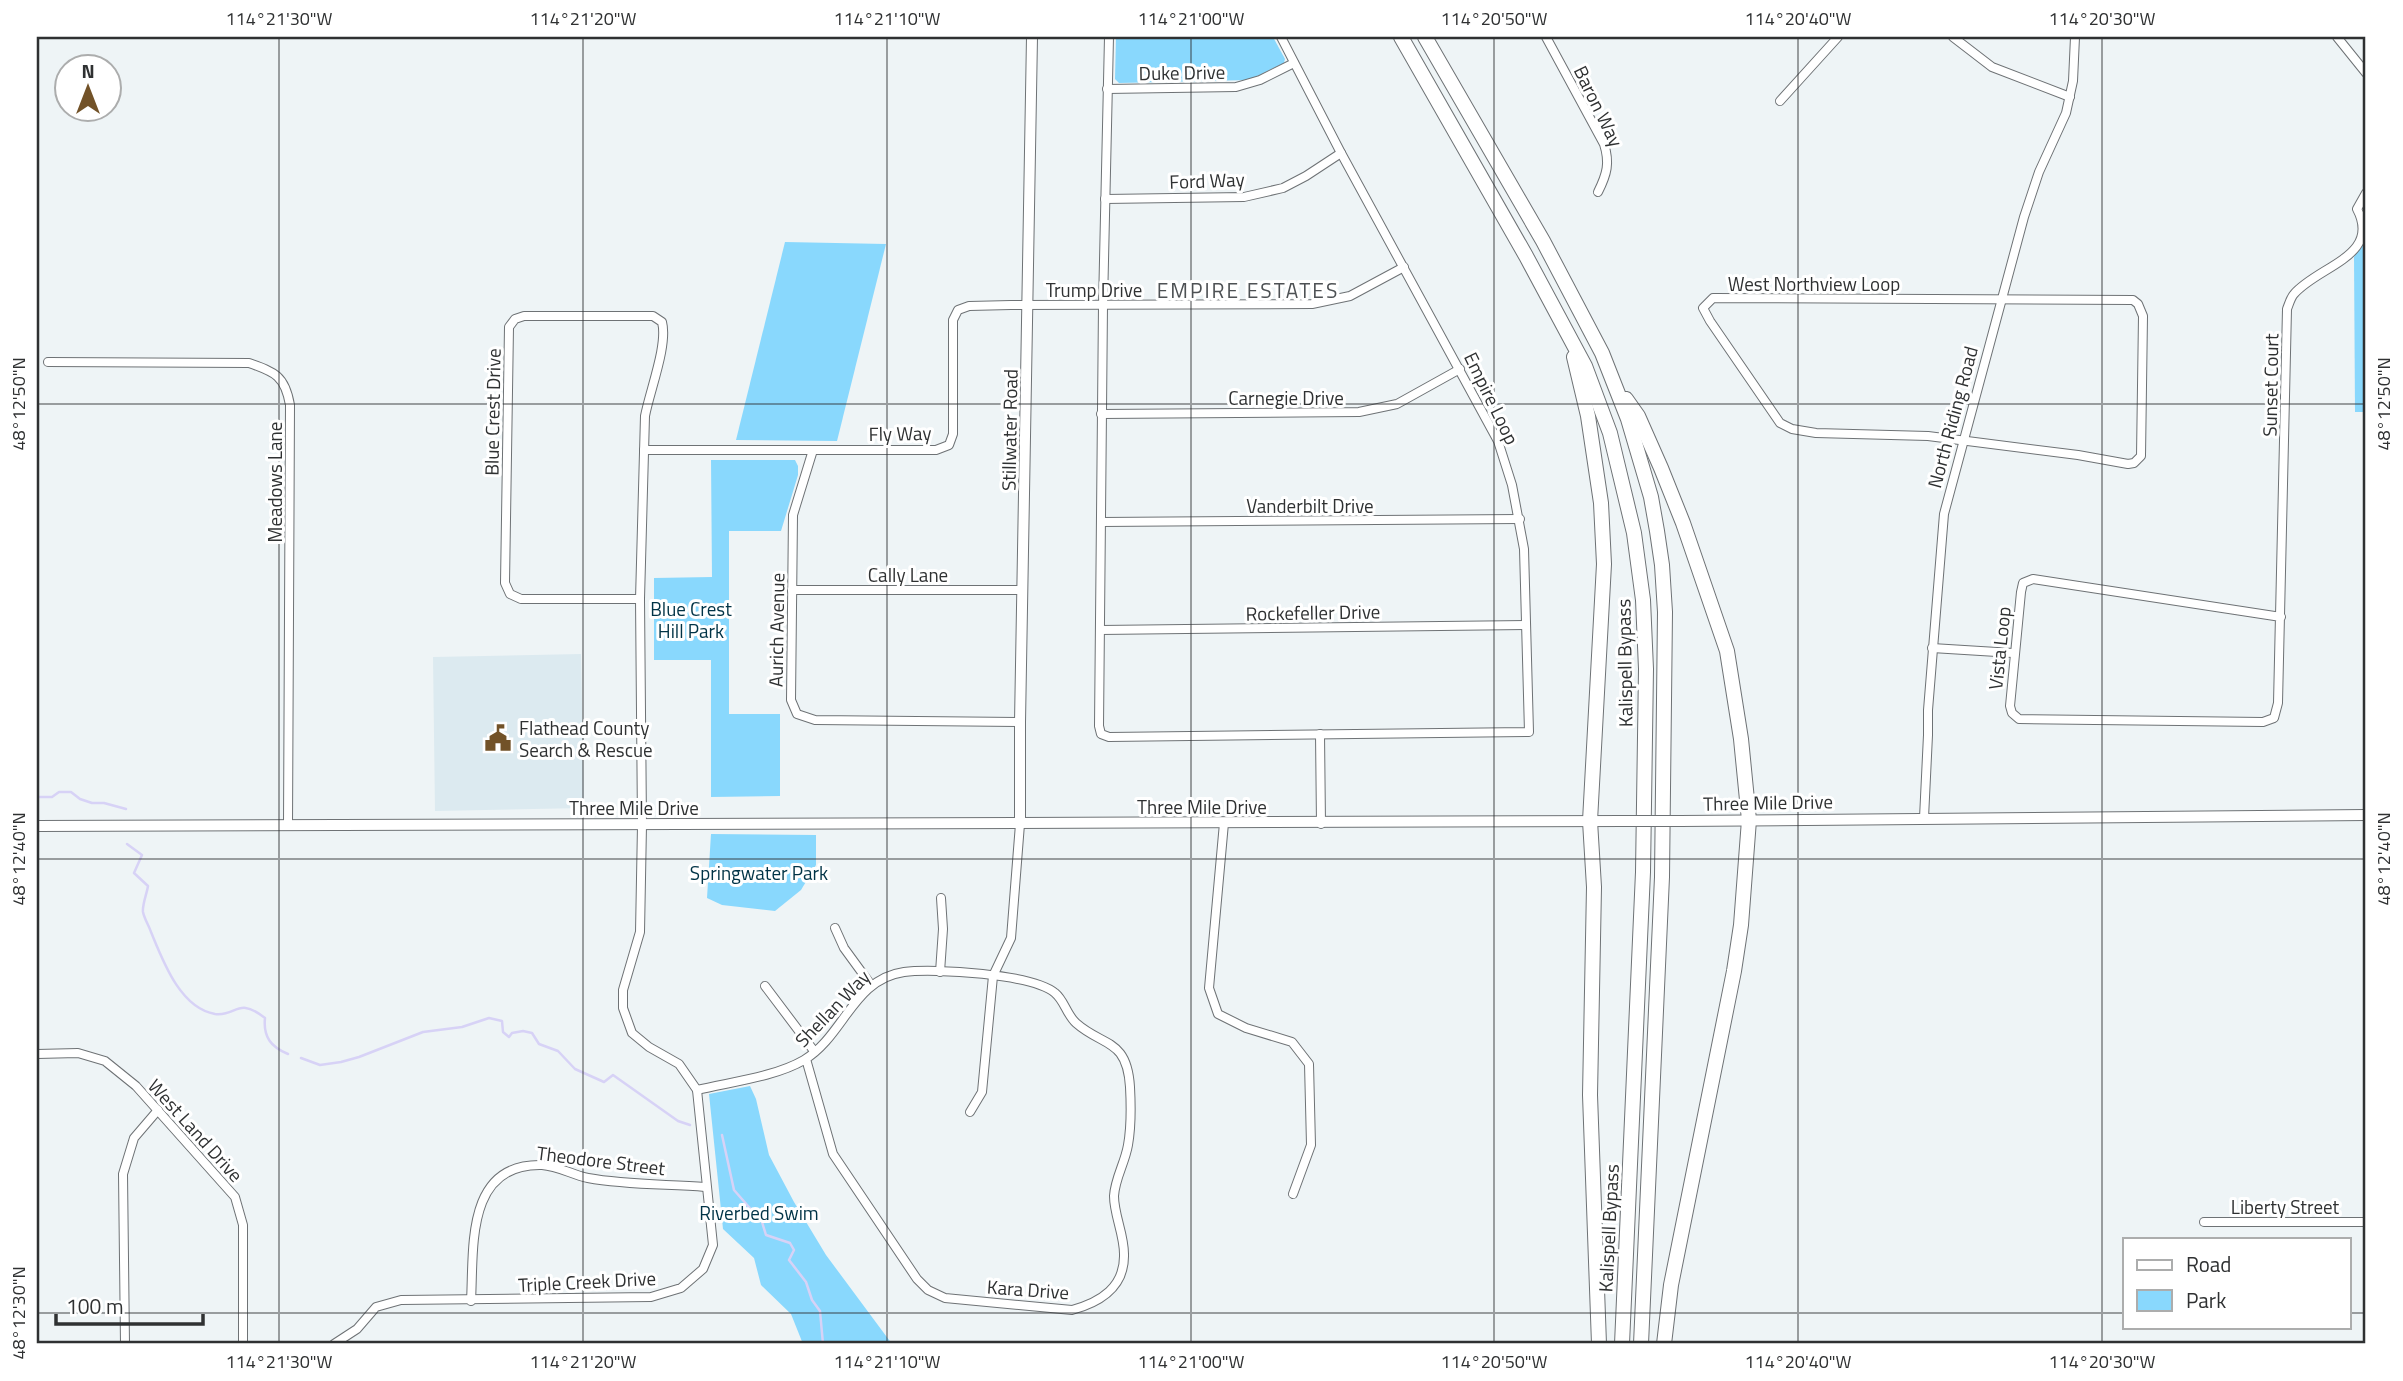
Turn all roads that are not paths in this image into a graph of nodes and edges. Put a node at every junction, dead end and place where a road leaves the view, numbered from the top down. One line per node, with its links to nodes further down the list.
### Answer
1 (1032, 37): 22 (main road, Stillwater Road)
2 (1108, 37): 13 (street, Empire Loop)
3 (1281, 37): 11 (street, Empire Loop)
4 (1401, 37): 24 (highway, Kalispell Bypass)
5 (1425, 37): 27 (highway, Kalispell Bypass)
6 (1546, 37): 17 (street, Baron Way)
7 (1838, 37): 15 (street)
8 (1952, 37): 14 (street)
9 (2075, 37): 14 (street, North Riding Road)
10 (2337, 37): 12 (street)
11 (1294, 63): 13 (street, Duke Drive); 16 (street, Empire Loop)
12 (2366, 73)
13 (1107, 89): 19 (street, Empire Loop)
14 (2070, 97): 21 (street, North Riding Road)
15 (1780, 101)
16 (1340, 153): 19 (street, Ford Way); 20 (street, Empire Loop)
17 (1598, 192)
18 (2366, 193): 37 (street, Sunset Court)
19 (1105, 199): 23 (street, Empire Loop)
20 (1404, 267): 23 (street, Trump Drive); 26 (street, Empire Loop)
21 (2000, 300): 29 (street, North Riding Road); 29 (street); 29 (street, West Northview Loop)
22 (1028, 305): 23 (street, Trump Drive); 31 (street, Fly Way); 35 (main road, Stillwater Road)
23 (1103, 305): 28 (street, Empire Loop)
24 (1569, 335): 47 (highway); 75 (highway, Kalispell Bypass)
25 (48, 362): 53 (street, Meadows Lane)
26 (1460, 369): 28 (street, Carnegie Drive); 32 (street, Empire Loop)
27 (1615, 383): 46 (highway); 76 (highway, Kalispell Bypass)
28 (1101, 414): 33 (street, Empire Loop)
29 (1962, 440): 40 (street, North Riding Road)
30 (643, 450): 31 (street, Fly Way); 36 (street, Blue Crest Drive); 36 (street, Blue Crest Drive)
31 (813, 450): 34 (street, Aurich Avenue)
32 (1520, 520): 33 (street, Vanderbilt Drive); 38 (street, Empire Loop)
33 (1101, 522): 39 (street, Empire Loop)
34 (792, 590): 35 (street, Cally Lane); 42 (street, Aurich Avenue)
35 (1023, 590): 42 (main road, Stillwater Road)
36 (640, 599): 51 (street, Blue Crest Drive)
37 (2281, 617): 41 (street, Vista Loop); 41 (street, Vista Loop)
38 (1526, 625): 39 (street, Rockefeller Drive); 43 (street, Empire Loop)
39 (1100, 630): 43 (street, Empire Loop)
40 (1932, 648): 41 (street); 45 (street, North Riding Road)
41 (2013, 653)
42 (1020, 722): 49 (main road, Stillwater Road)
43 (1320, 734): 50 (street)
44 (2366, 815): 45 (main road, Three Mile Drive)
45 (1924, 818): 46 (main road, Three Mile Drive)
46 (1749, 820): 47 (main road, Three Mile Drive, bridge); 77 (highway)
47 (1590, 821): 50 (main road, Three Mile Drive); 74 (highway)
48 (1224, 823): 49 (main road, Three Mile Drive); 50 (main road, Three Mile Drive); 67 (street)
49 (1020, 824): 51 (main road, Three Mile Drive); 57 (street)
50 (1321, 824)
51 (642, 825): 53 (main road, Three Mile Drive); 63 (street)
52 (37, 826): 53 (main road, Three Mile Drive)
53 (288, 826)
54 (941, 898): 56 (street)
55 (835, 928): 58 (street)
56 (940, 972): 57 (street, Shellan Way); 58 (street, Shellan Way)
57 (993, 976): 62 (street, Kara Drive); 65 (street)
58 (871, 985): 60 (street, Shellan Way)
59 (765, 986): 60 (street)
60 (814, 1051): 62 (street, Shellan Way)
61 (37, 1054): 64 (street, West Land Drive)
62 (806, 1059): 63 (street, Shellan Way)
63 (697, 1090): 66 (street, Triple Creek Drive)
64 (158, 1110): 71 (street); 72 (street, West Land Drive)
65 (971, 1112)
66 (705, 1187): 70 (street, Triple Creek Drive); 70 (street, Theodore Street)
67 (1293, 1194)
68 (2204, 1222): 69 (street, Liberty Street)
69 (2366, 1222)
70 (471, 1301): 73 (street, Triple Creek Drive)
71 (125, 1344)
72 (243, 1344)
73 (334, 1344)
74 (1599, 1344)
75 (1622, 1344)
76 (1641, 1344)
77 (1664, 1344)

